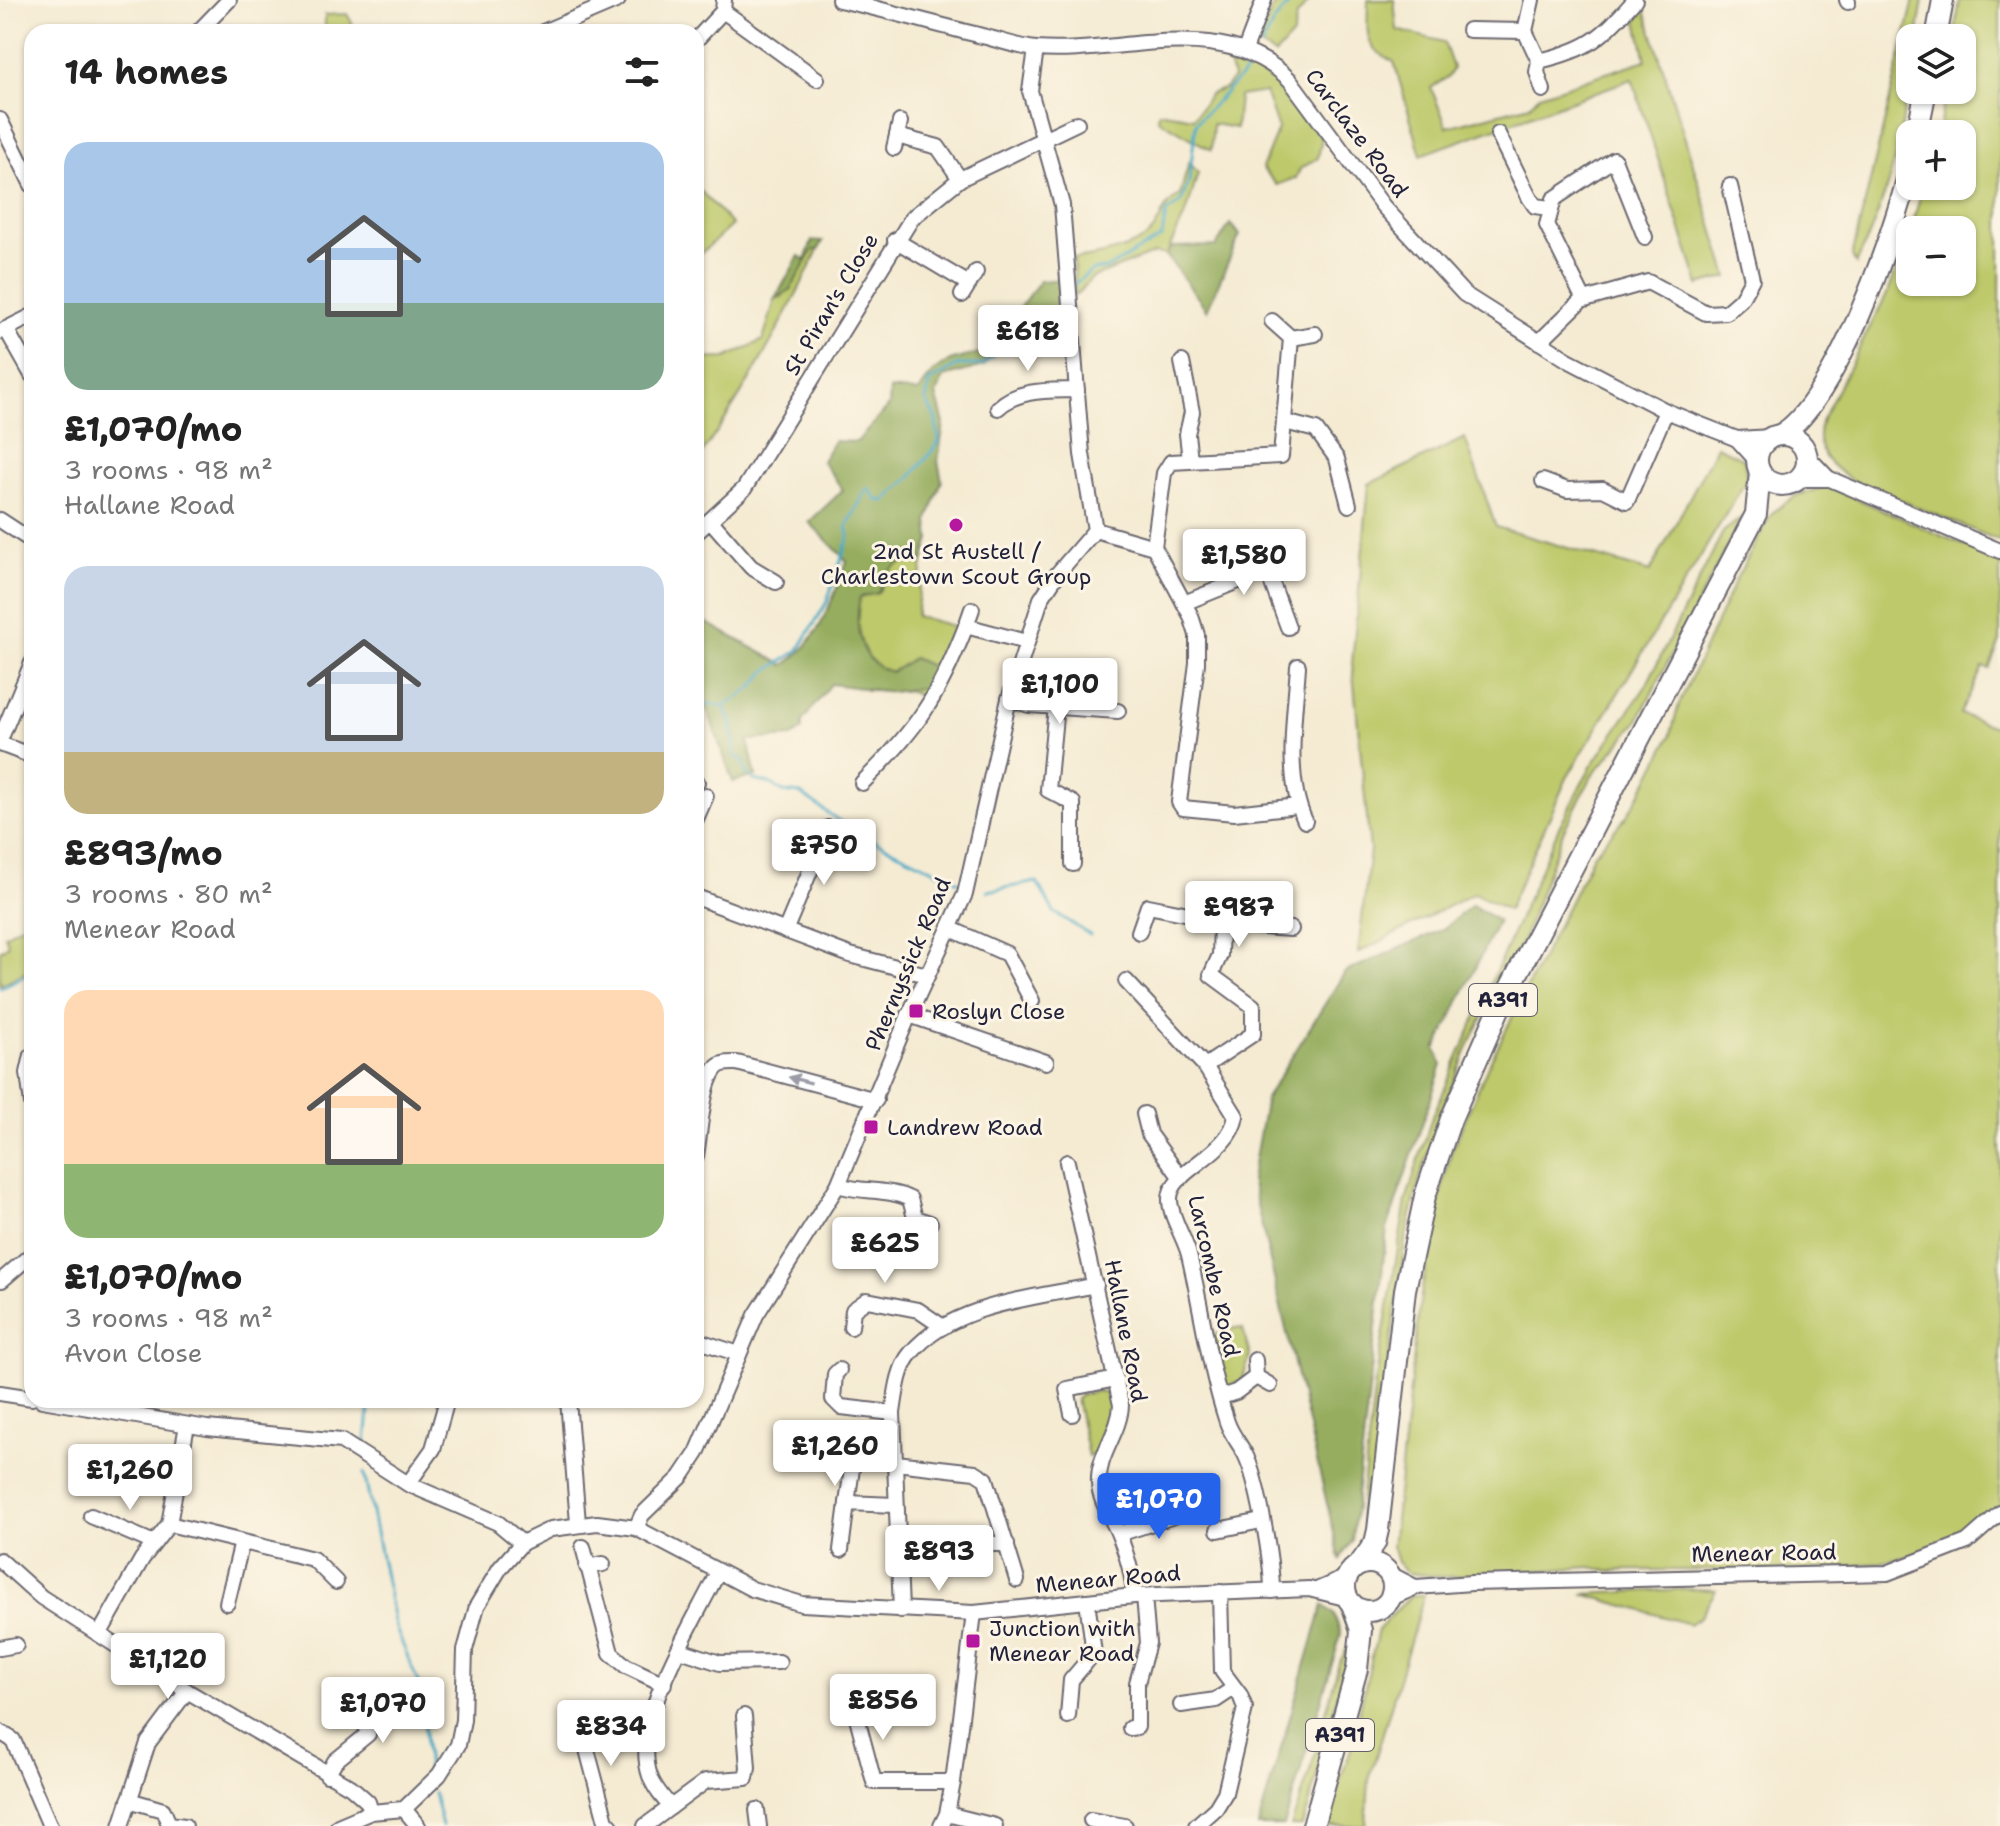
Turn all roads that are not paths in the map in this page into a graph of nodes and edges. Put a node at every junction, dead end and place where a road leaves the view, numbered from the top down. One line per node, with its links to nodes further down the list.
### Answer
1 (229, 0): 9 (street)
2 (618, 0): 10 (street)
3 (839, 0): 15 (street, Carclaze Road)
4 (1264, 0): 16 (street)
5 (1532, 0): 14 (street)
6 (1635, 0): 17 (street)
7 (1943, 0): 11 (highway)
8 (724, 5): 12 (street); 18 (street)
9 (206, 24)
10 (562, 24)
11 (1939, 24)
12 (704, 30)
13 (1469, 30): 14 (street)
14 (1525, 31): 17 (street)
15 (1036, 49): 16 (street, Carclaze Road); 24 (street)
16 (1245, 50): 39 (street, Carclaze Road)
17 (1539, 61): 19 (street)
18 (817, 79)
19 (1543, 90)
20 (0, 120): 25 (street)
21 (1077, 123): 24 (street, St Piran's Close)
22 (1498, 134): 29 (street)
23 (897, 136): 26 (street)
24 (1042, 142): 26 (street, St Piran's Close); 42 (street)
25 (24, 169)
26 (960, 179): 31 (street, St Piran's Close)
27 (1730, 186): 33 (street)
28 (1901, 200): 44 (highway)
29 (1550, 208): 30 (street); 33 (street)
30 (1645, 237)
31 (895, 240): 32 (street); 58 (street, St Piran's Close)
32 (969, 284)
33 (1584, 300): 39 (street)
34 (24, 320): 36 (street)
35 (1272, 321): 38 (street)
36 (3, 331): 41 (street)
37 (1315, 334): 38 (street)
38 (1291, 338): 46 (street)
39 (1539, 342): 45 (street, Carclaze Road)
40 (1182, 362): 50 (street)
41 (24, 363)
42 (1077, 390): 43 (street); 60 (street)
43 (998, 408)
44 (1811, 409): 47 (highway); 49 (highway)
45 (1666, 411): 48 (street, Carclaze Road); 53 (street)
46 (1285, 422): 50 (street); 55 (street)
47 (1776, 436): 48 (street, Carclaze Road); 49 (highway); 51 (highway)
48 (1737, 439): 51 (street, Carclaze Road)
49 (1806, 452): 52 (street); 54 (highway)
50 (1190, 460): 62 (street)
51 (1759, 467): 54 (highway); 56 (highway, A391)
52 (1830, 479): 54 (street); 63 (street)
53 (1543, 481)
54 (1794, 482): 56 (highway, A391)
55 (1349, 505)
56 (1756, 514): 136 (highway, A391)
57 (0, 520): 61 (street)
58 (711, 521): 59 (street, St Piran's Close); 64 (street)
59 (704, 527)
60 (1095, 530): 62 (street); 69 (street, Phernyssick Road)
61 (24, 536)
62 (1154, 547): 65 (street)
63 (2000, 551)
64 (779, 583)
65 (1184, 603): 68 (street); 80 (street)
66 (972, 609): 67 (street)
67 (966, 626): 69 (street); 77 (street)
68 (1288, 627)
69 (1026, 642): 72 (street, Phernyssick Road)
70 (1298, 666): 80 (street)
71 (24, 683): 75 (street)
72 (1009, 699): 73 (street); 86 (street, Phernyssick Road)
73 (1056, 706): 74 (street); 83 (street)
74 (1118, 711)
75 (0, 742): 76 (street)
76 (24, 752)
77 (862, 783)
78 (706, 796): 79 (street)
79 (704, 801)
80 (1298, 806): 81 (street)
81 (1305, 821)
82 (828, 828): 88 (street)
83 (1073, 864)
84 (704, 900): 88 (street)
85 (1221, 924): 87 (street); 89 (street); 95 (street)
86 (951, 929): 90 (street, Phernyssick Road); 92 (street)
87 (1291, 929)
88 (785, 931): 90 (street)
89 (1139, 932)
90 (927, 975): 93 (street, Phernyssick Road)
91 (1126, 981): 95 (street, Larcombe Road)
92 (1032, 1001)
93 (909, 1015): 94 (street); 96 (street, Phernyssick Road)
94 (1046, 1062)
95 (1205, 1066): 100 (street, Larcombe Road)
96 (876, 1100): 97 (street, one-way to 97); 101 (street, Phernyssick Road)
97 (704, 1112)
98 (1141, 1125): 100 (street)
99 (1067, 1162): 105 (street, Hallane Road)
100 (1181, 1178): 117 (street, Larcombe Road)
101 (838, 1185): 102 (street); 109 (street, Phernyssick Road)
102 (930, 1223)
103 (24, 1261): 104 (street)
104 (2, 1280)
105 (1096, 1285): 107 (street); 113 (street, Hallane Road)
106 (851, 1327): 107 (street)
107 (943, 1327): 121 (street)
108 (704, 1343): 109 (street)
109 (739, 1354): 135 (street, Phernyssick Road)
110 (1255, 1360): 112 (street)
111 (839, 1370): 121 (street)
112 (1256, 1377): 114 (street); 117 (street)
113 (1116, 1379): 122 (street); 138 (street, Hallane Road)
114 (1270, 1385)
115 (0, 1393): 116 (street)
116 (24, 1397)
117 (1221, 1397): 132 (street, Larcombe Road)
118 (100, 1408): 123 (street)
119 (445, 1408): 126 (street)
120 (569, 1408): 133 (street)
121 (893, 1413): 125 (street)
122 (1072, 1414)
123 (187, 1425): 126 (street); 134 (street)
124 (853, 1462): 127 (street)
125 (896, 1463): 128 (street); 143 (street)
126 (408, 1484): 141 (street)
127 (847, 1503): 128 (street); 145 (street)
128 (895, 1505): 163 (street)
129 (1186, 1512): 138 (street)
130 (2000, 1513): 154 (street, Menear Road)
131 (91, 1516): 140 (street)
132 (1261, 1521): 137 (street); 156 (street, Larcombe Road)
133 (578, 1523): 135 (street, Menear Road); 141 (street, Menear Road)
134 (169, 1524): 139 (street); 140 (street)
135 (636, 1528): 150 (street, Menear Road)
136 (1378, 1530): 149 (highway, A391); 151 (highway, A391)
137 (1226, 1533)
138 (1119, 1534): 158 (street, Hallane Road)
139 (242, 1542): 153 (street); 162 (street)
140 (154, 1543): 165 (street)
141 (522, 1543): 186 (street)
142 (919, 1544): 143 (street)
143 (1007, 1544): 152 (street)
144 (583, 1547): 148 (street)
145 (841, 1550)
146 (0, 1560): 165 (street)
147 (603, 1564): 148 (street)
148 (587, 1567): 169 (street)
149 (1353, 1571): 151 (highway); 155 (street, Menear Road); 160 (highway)
150 (718, 1572): 163 (street, Menear Road); 167 (street)
151 (1388, 1572): 154 (street, Menear Road); 161 (highway)
152 (1017, 1580)
153 (336, 1582)
154 (1416, 1587): 161 (street, Menear Road)
155 (1319, 1589): 156 (street, Menear Road); 160 (street, Menear Road)
156 (1272, 1591): 157 (street, Menear Road)
157 (1220, 1592): 158 (street, Menear Road); 170 (street)
158 (1139, 1596): 159 (street, Menear Road); 178 (street, Hallane Road)
159 (1087, 1601): 164 (street, Menear Road); 176 (street)
160 (1350, 1602): 161 (highway); 166 (highway, A391)
161 (1387, 1602): 166 (highway, A391)
162 (227, 1603)
163 (901, 1610): 164 (street, Menear Road)
164 (974, 1613): 182 (street)
165 (100, 1633): 171 (street)
166 (1361, 1642): 203 (highway, A391)
167 (680, 1650): 168 (street); 169 (street)
168 (779, 1662)
169 (664, 1684): 185 (street)
170 (1234, 1688): 173 (street); 202 (street)
171 (187, 1691): 180 (street); 184 (street)
172 (359, 1698): 180 (street)
173 (1181, 1705)
174 (855, 1710): 182 (street)
175 (744, 1716): 181 (street)
176 (1068, 1716)
177 (581, 1727): 196 (street)
178 (1138, 1728)
179 (0, 1732): 191 (street)
180 (327, 1775): 188 (street)
181 (746, 1778): 183 (street); 185 (street)
182 (953, 1782): 189 (street)
183 (753, 1792)
184 (129, 1800): 192 (street); 193 (street)
185 (671, 1807): 197 (street)
186 (404, 1809): 188 (street); 195 (street)
187 (757, 1810): 198 (street)
188 (371, 1812): 194 (street)
189 (944, 1820): 199 (street)
190 (1091, 1820): 200 (street)
191 (45, 1824)
192 (121, 1826)
193 (185, 1826)
194 (338, 1826)
195 (418, 1826)
196 (611, 1826)
197 (645, 1826)
198 (759, 1826)
199 (995, 1826)
200 (1106, 1826): 201 (street)
201 (1125, 1826)
202 (1196, 1826)
203 (1313, 1826)

